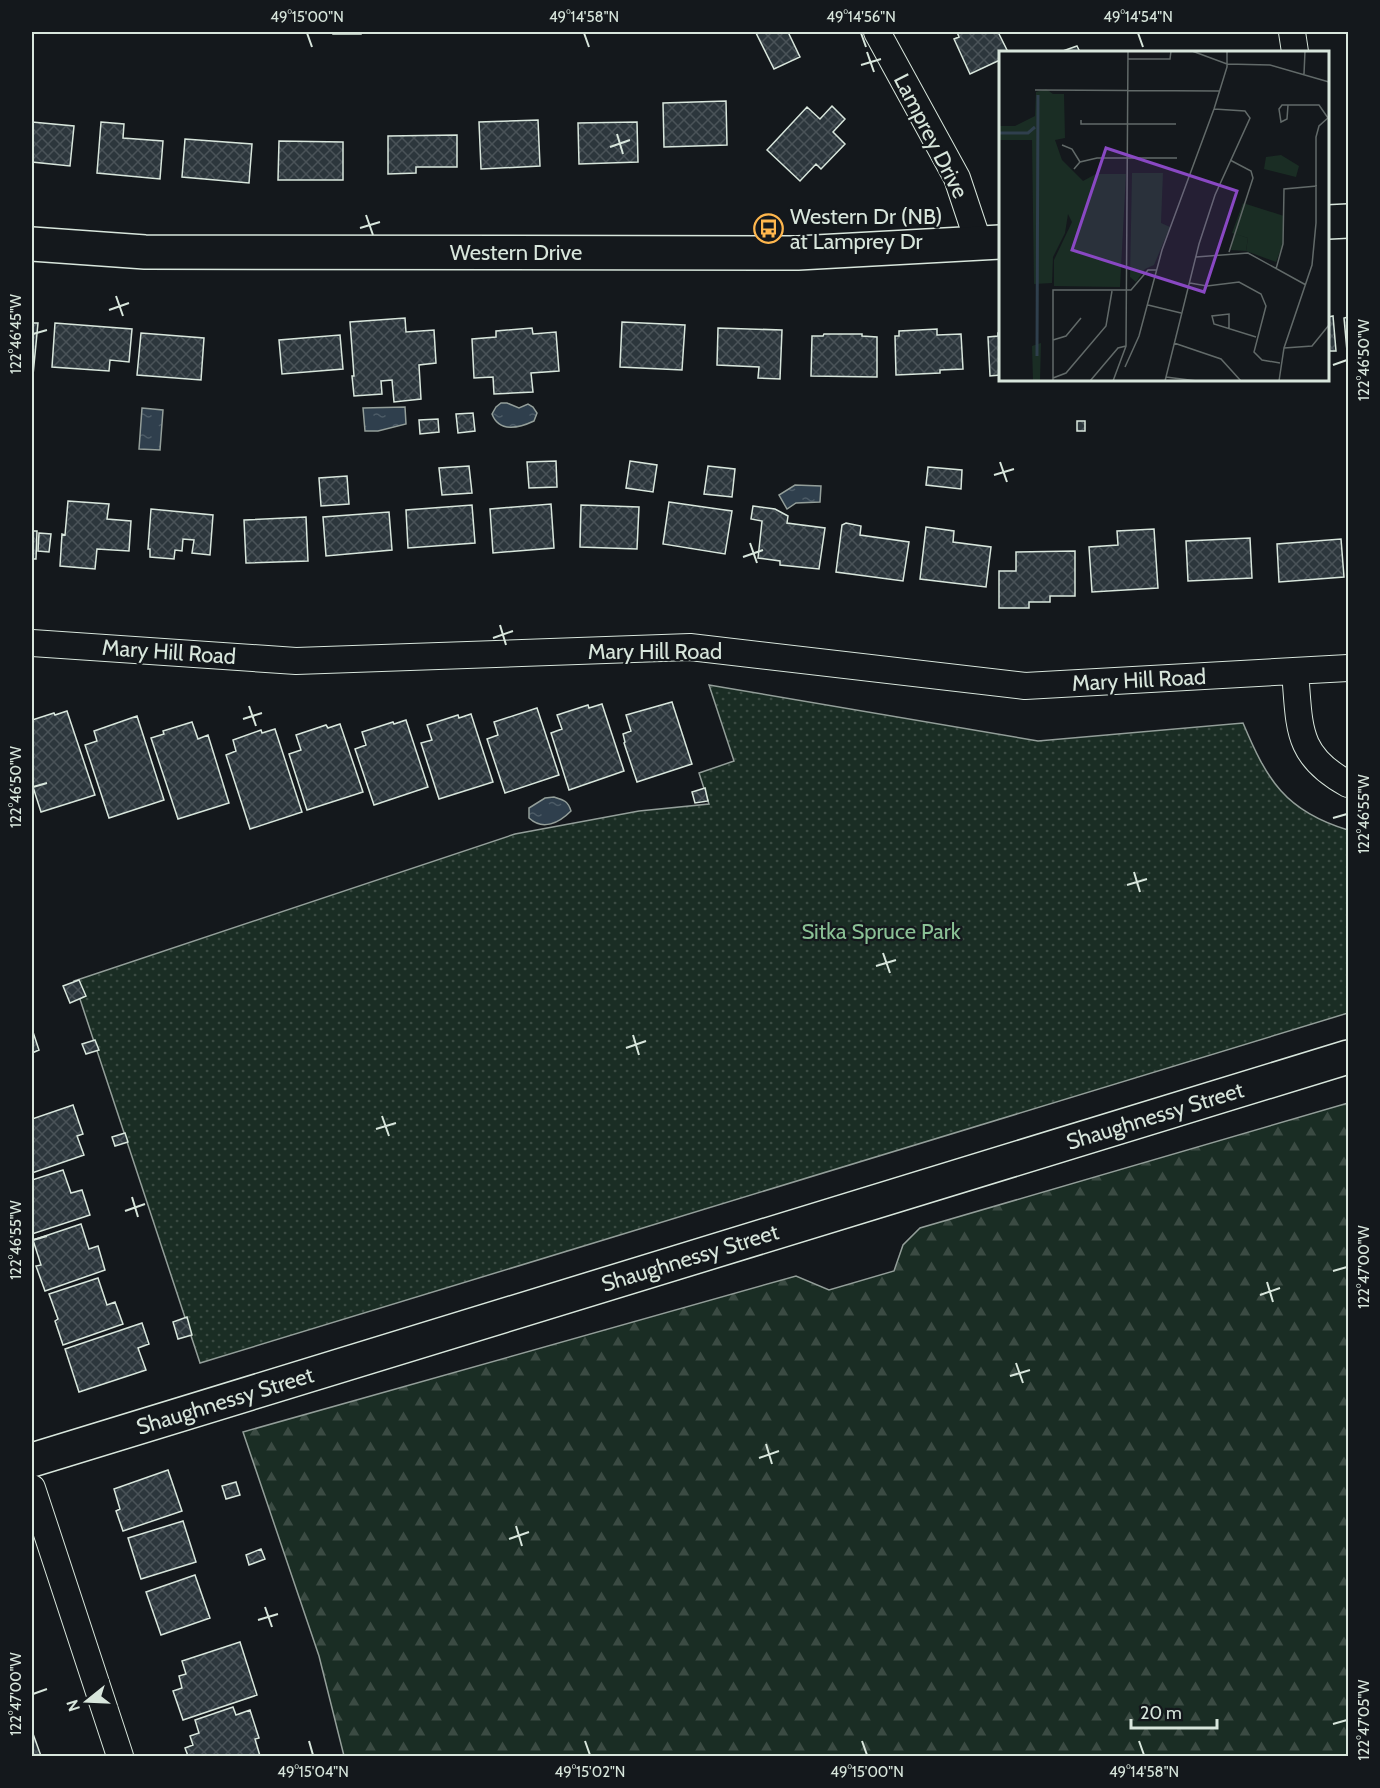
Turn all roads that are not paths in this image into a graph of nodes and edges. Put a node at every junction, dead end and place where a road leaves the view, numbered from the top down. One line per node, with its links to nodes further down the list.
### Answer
1 (877, 32): 6 (street, Lamprey Drive)
2 (1292, 32): 3 (street)
3 (1295, 51)
4 (1348, 221): 5 (main road)
5 (1329, 222)
6 (990, 243): 7 (main road, Western Drive)
7 (32, 244)
8 (32, 643): 10 (street, Mary Hill Road)
9 (1348, 669): 10 (street, Mary Hill Road)
10 (1295, 672): 11 (street)
11 (1348, 784)
12 (1348, 1057): 13 (main road, Shaughnessy Street)
13 (32, 1460)
14 (32, 1488): 15 (street)
15 (120, 1756)

